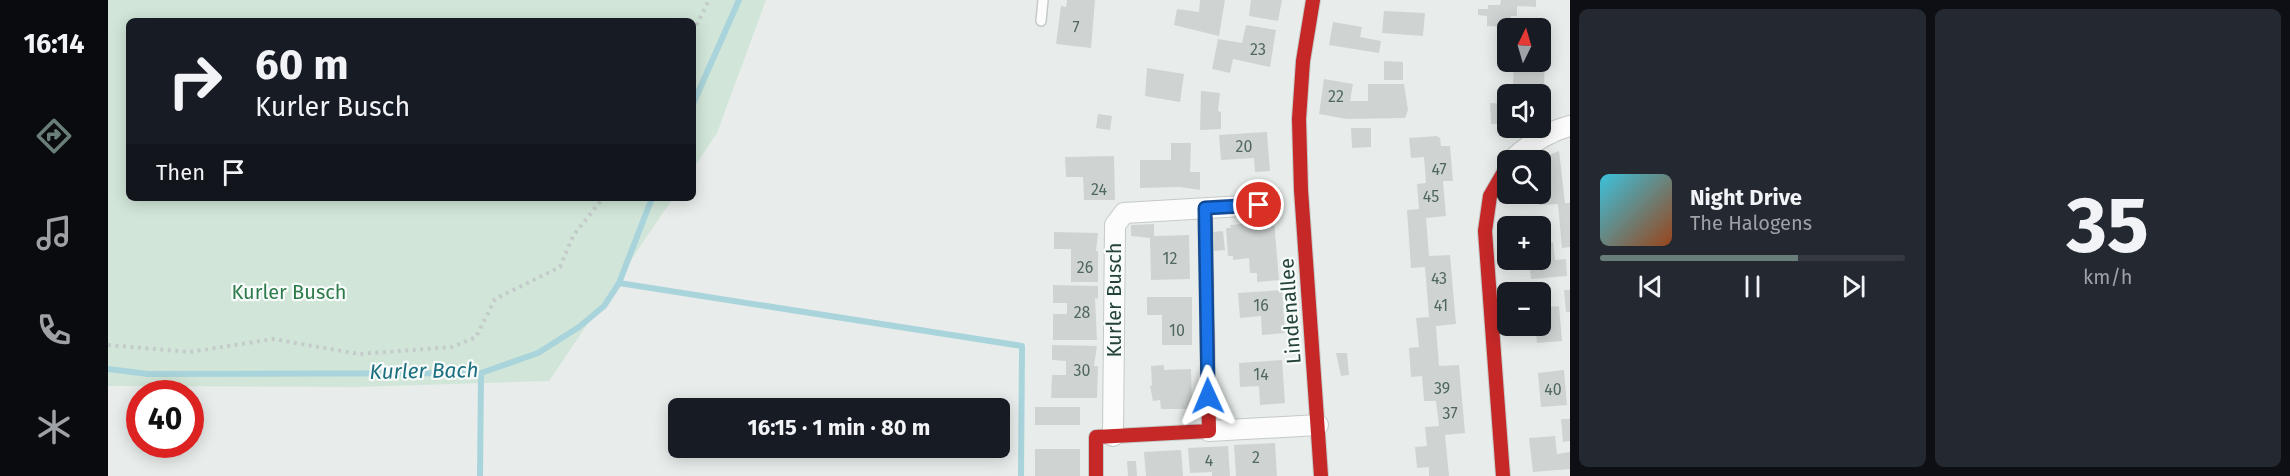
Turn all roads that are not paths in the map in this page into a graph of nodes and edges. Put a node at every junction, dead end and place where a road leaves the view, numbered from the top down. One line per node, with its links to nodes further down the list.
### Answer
1 (1043, 0): 3 (lane)
2 (1313, 0): 9 (street, Lindenallee)
3 (1041, 21)
4 (1570, 126): 5 (street)
5 (1523, 150)
6 (1497, 182): 14 (street)
7 (1259, 205): 8 (street, Kurler Busch)
8 (1205, 208): 10 (street); 11 (street, Kurler Busch)
9 (1318, 425): 10 (street); 13 (street, Lindenallee)
10 (1209, 431): 11 (street)
11 (1113, 436): 12 (street)
12 (1096, 476)
13 (1321, 476)
14 (1503, 476)

